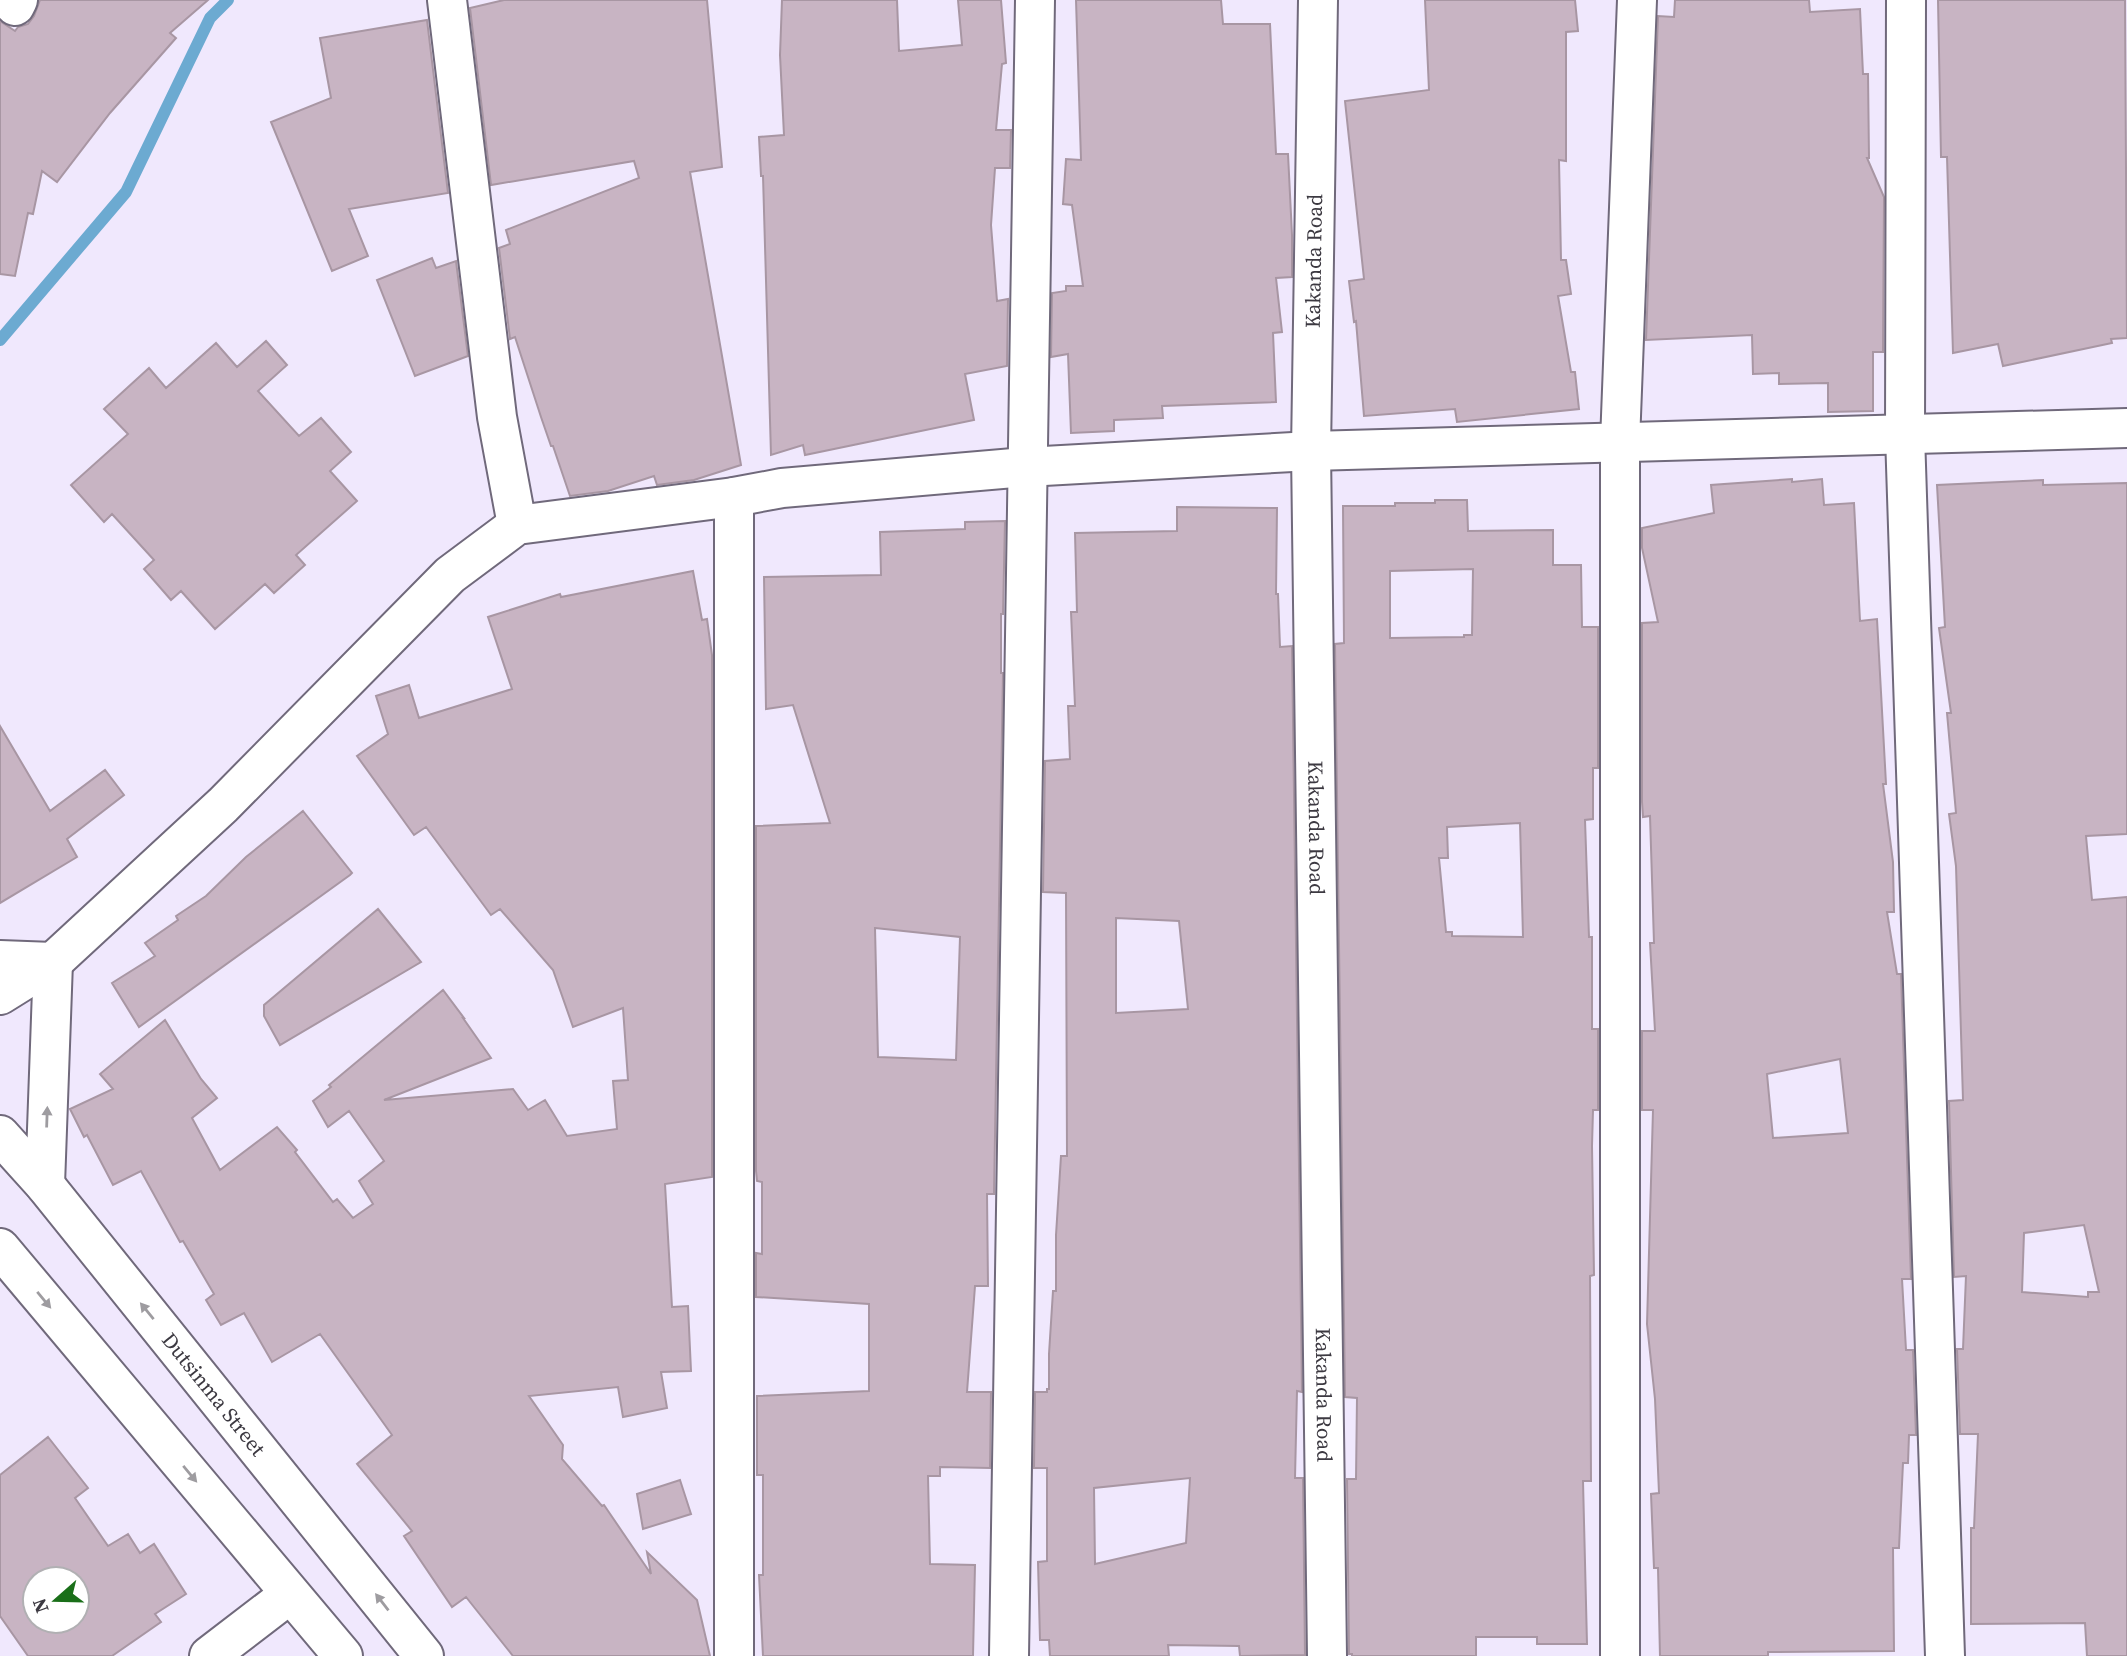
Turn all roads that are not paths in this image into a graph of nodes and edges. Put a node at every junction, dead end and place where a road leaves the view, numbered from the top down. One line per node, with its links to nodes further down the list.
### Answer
1 (447, 0): 12 (street)
2 (1035, 0): 10 (street)
3 (1318, 0): 9 (street, Kakanda Road)
4 (1637, 0): 8 (street)
5 (1906, 0): 7 (street)
6 (2127, 428): 7 (street)
7 (1905, 435): 8 (street); 27 (street)
8 (1620, 442): 9 (street); 26 (street)
9 (1311, 451): 10 (street); 25 (street, Kakanda Road)
10 (1026, 467): 11 (street); 24 (street)
11 (734, 498): 12 (street); 23 (street)
12 (517, 525): 14 (street)
13 (0, 960): 14 (street)
14 (53, 962): 15 (street); 17 (street, one-way to 14)
15 (0, 995)
16 (0, 1135): 17 (street, Dutsinma Street)
17 (45, 1185): 22 (street, Dutsinma Street, one-way to 17)
18 (0, 1248): 19 (street, one-way to 19)
19 (290, 1594): 20 (street); 21 (street)
20 (209, 1656)
21 (343, 1656)
22 (424, 1656)
23 (734, 1656)
24 (1009, 1656)
25 (1327, 1656)
26 (1620, 1656)
27 (1945, 1656)

